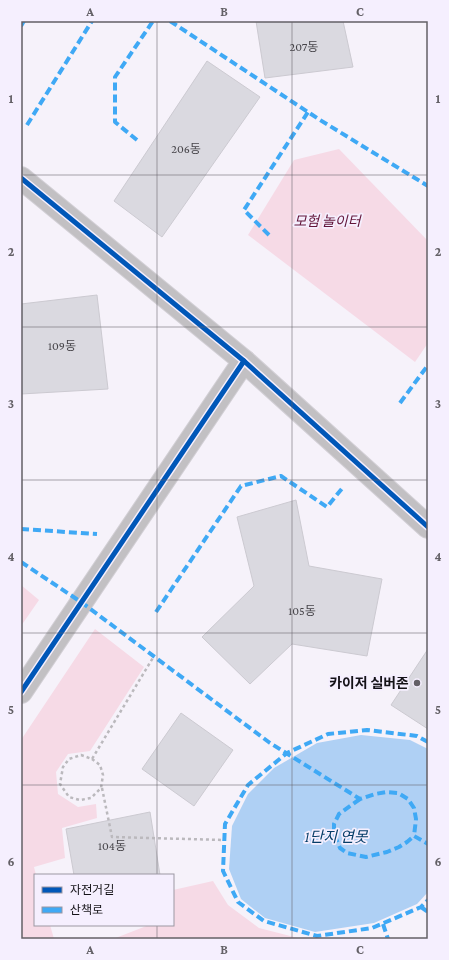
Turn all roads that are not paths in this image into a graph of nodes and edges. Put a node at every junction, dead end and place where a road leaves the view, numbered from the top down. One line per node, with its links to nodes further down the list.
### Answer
1 (21, 178): 2 (street)
2 (244, 361): 3 (street); 4 (street)
3 (428, 527)
4 (21, 692)

